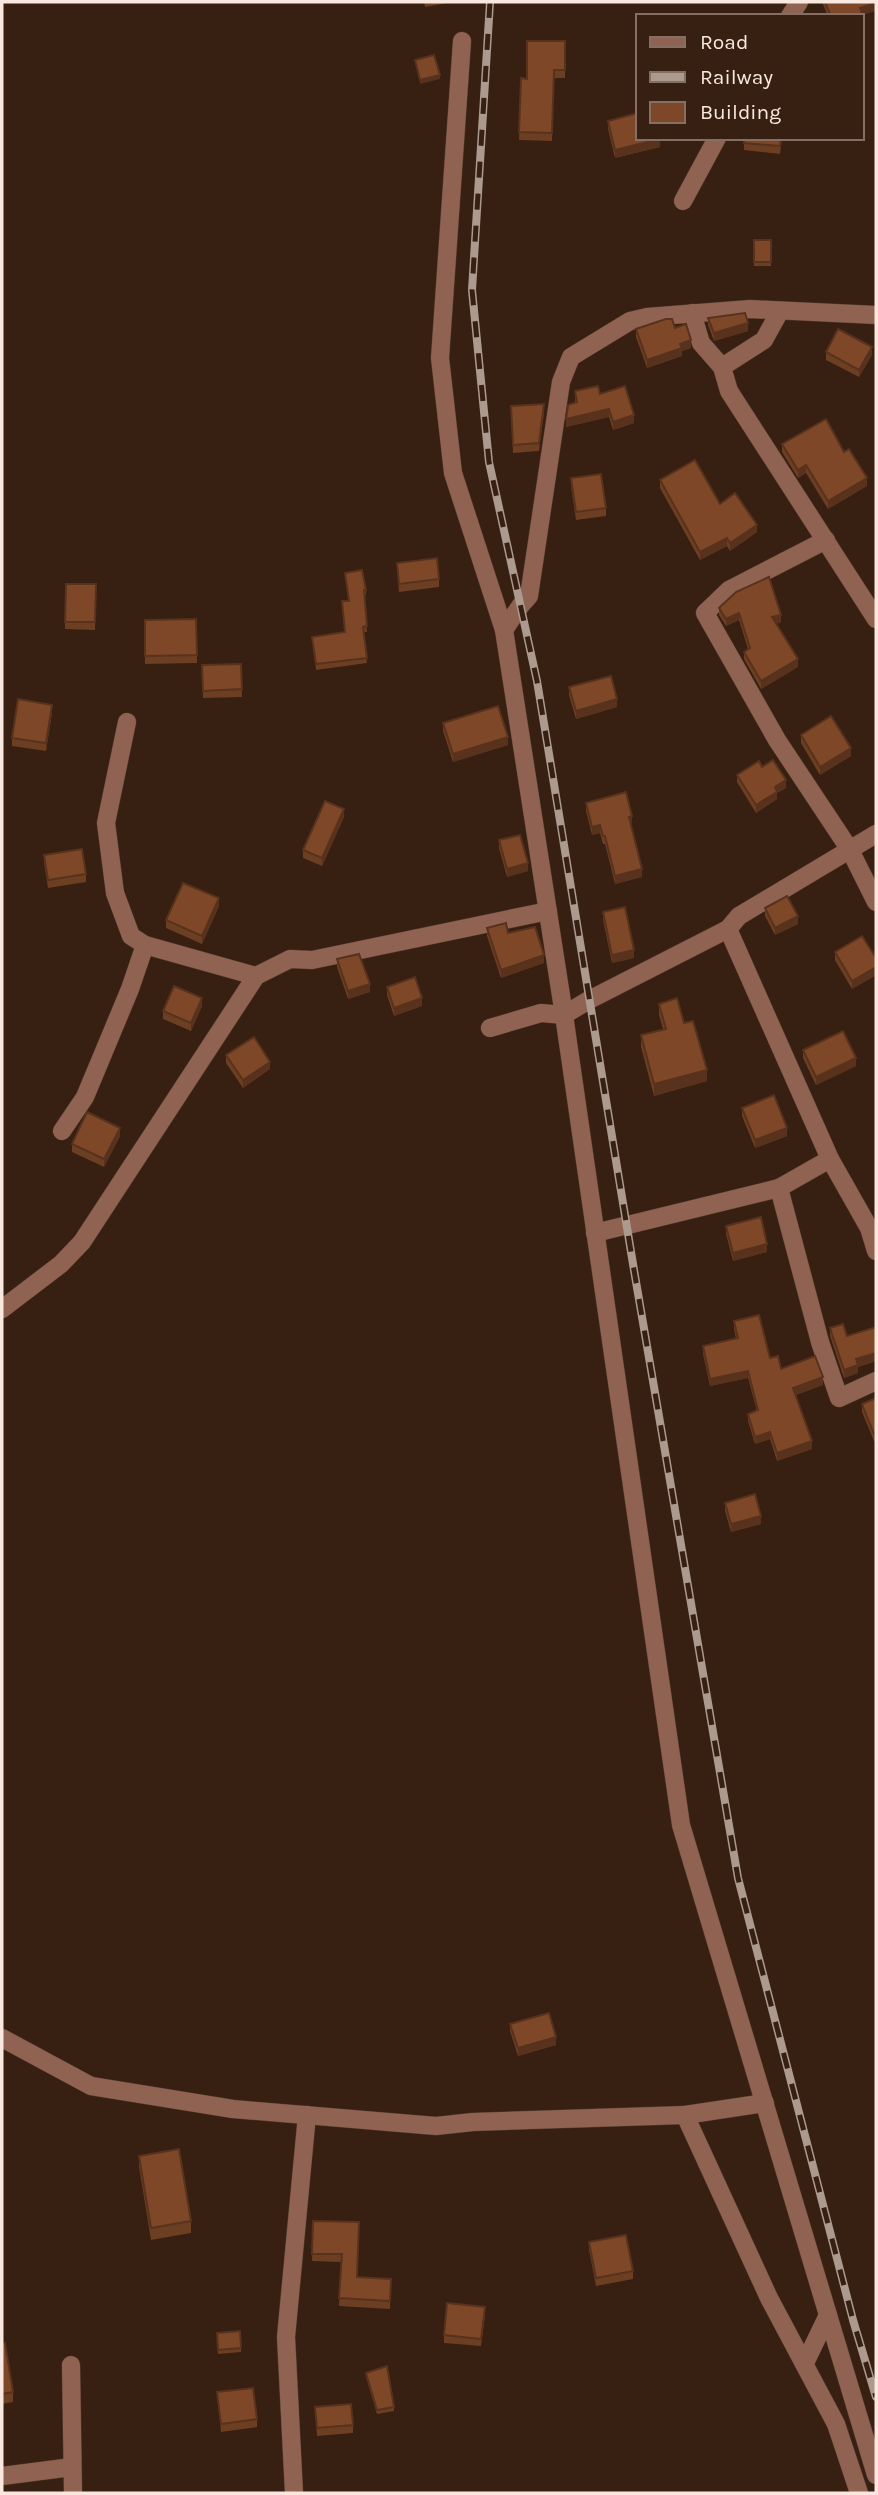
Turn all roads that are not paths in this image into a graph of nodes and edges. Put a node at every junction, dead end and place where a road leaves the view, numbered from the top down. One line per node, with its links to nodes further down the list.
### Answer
1 (462, 41): 10 (street)
2 (716, 140): 3 (street)
3 (683, 201)
4 (780, 311): 5 (street); 6 (street); 7 (street)
5 (692, 313): 7 (street); 10 (street)
6 (876, 316)
7 (722, 367): 8 (street)
8 (826, 540): 9 (street); 13 (street)
9 (876, 619)
10 (504, 630): 15 (street)
11 (127, 722): 17 (street)
12 (876, 834): 13 (street)
13 (850, 850): 14 (street); 16 (street)
14 (876, 902)
15 (548, 911): 18 (street); 19 (street)
16 (728, 929): 19 (street); 22 (street)
17 (145, 945): 18 (street); 21 (street)
18 (256, 975): 27 (street)
19 (564, 1015): 20 (street); 25 (street)
20 (490, 1028)
21 (62, 1131)
22 (831, 1159): 23 (street); 24 (street)
23 (779, 1188): 25 (street); 28 (street)
24 (873, 1227): 26 (street)
25 (595, 1233): 30 (street)
26 (876, 1251)
27 (2, 1309)
28 (876, 1381)
29 (2, 2038): 31 (street)
30 (765, 2103): 32 (street); 33 (street)
31 (307, 2115): 32 (street); 40 (street)
32 (685, 2115): 34 (street)
33 (828, 2315): 34 (street); 37 (street)
34 (805, 2363): 41 (street)
35 (71, 2365): 36 (street)
36 (72, 2467): 38 (street); 39 (street)
37 (876, 2475)
38 (2, 2476)
39 (73, 2493)
40 (294, 2493)
41 (859, 2493)

